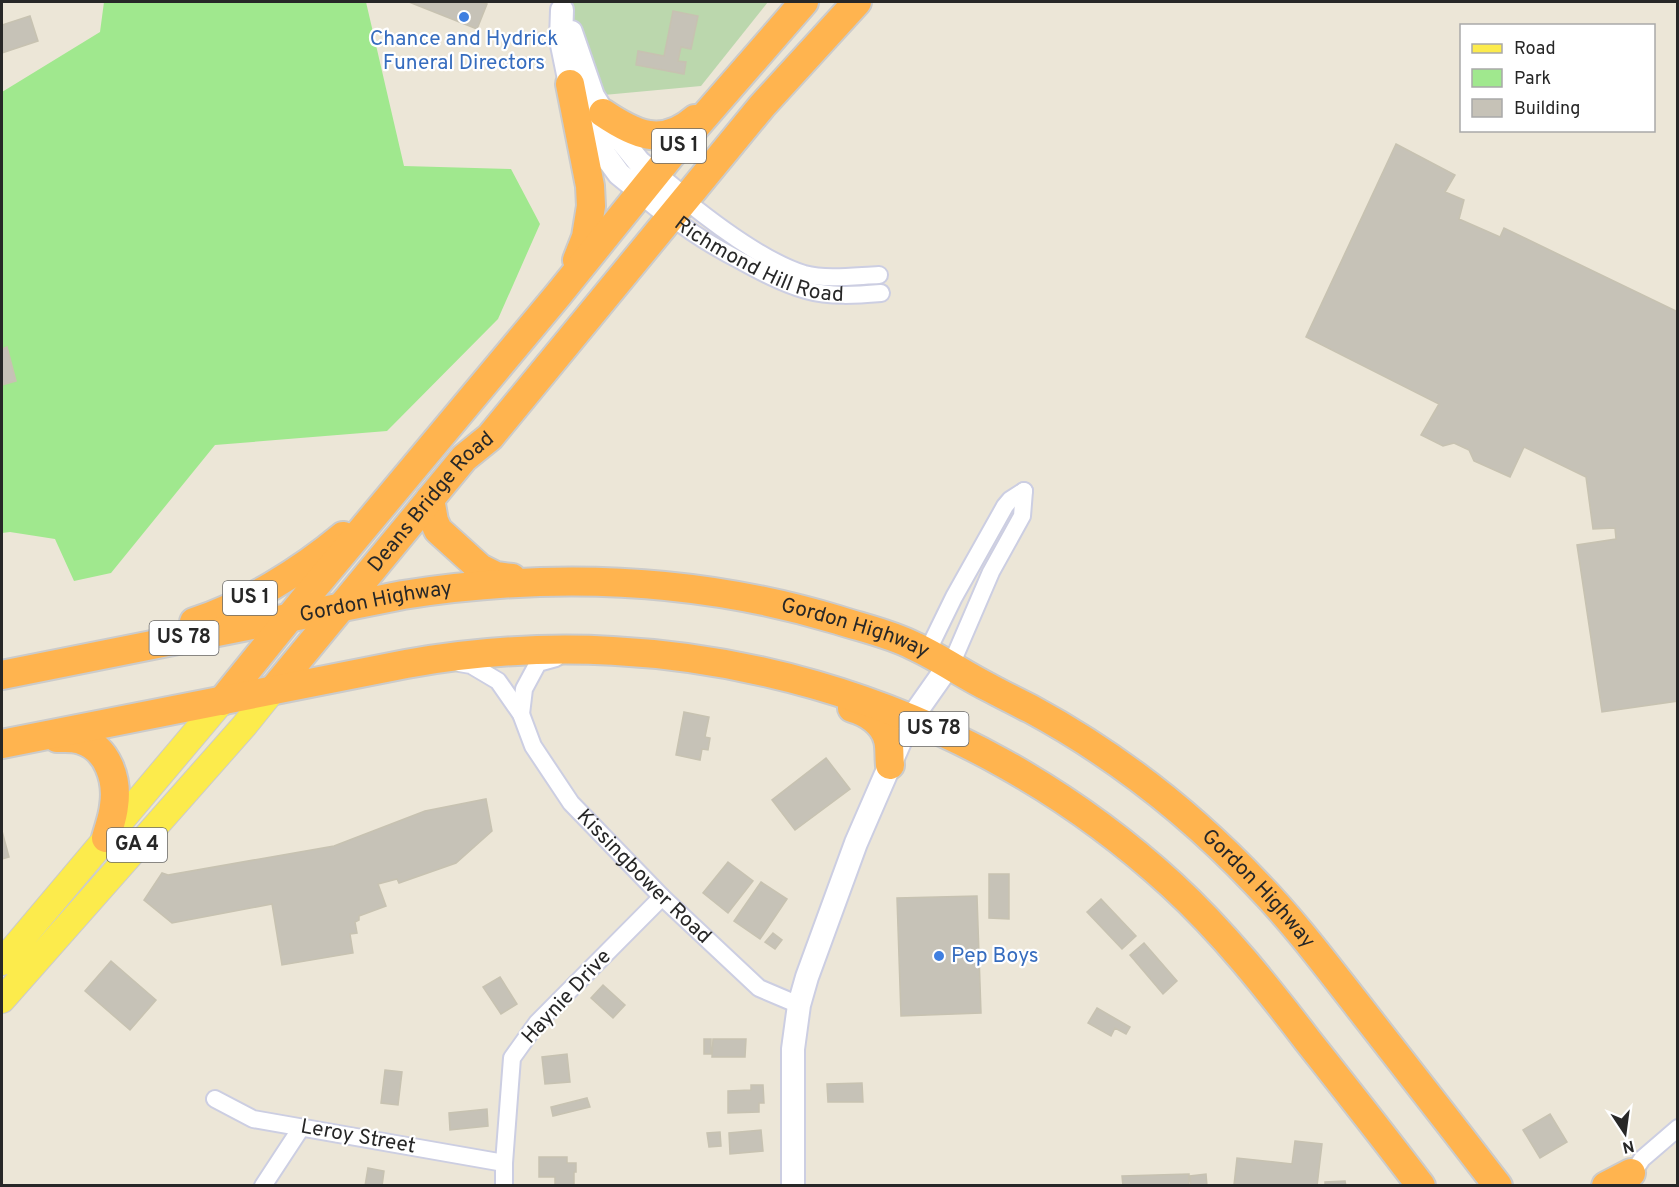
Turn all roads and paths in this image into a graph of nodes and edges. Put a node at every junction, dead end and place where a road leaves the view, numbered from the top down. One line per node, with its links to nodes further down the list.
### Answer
1 (804, 2): 5 (highway, Deans Bridge Road / US 1)
2 (857, 2): 8 (highway, Deans Bridge Road / US 1)
3 (561, 6): 4 (street, Richmond Hill Road); 6 (street, Richmond Hill Road)
4 (570, 84): 7 (street, Richmond Hill Road); 10 (highway)
5 (717, 100): 6 (highway); 7 (highway, Deans Bridge Road / US 1)
6 (603, 113): 7 (street, Richmond Hill Road)
7 (647, 184): 8 (street, Richmond Hill Road); 10 (highway, Deans Bridge Road / US 1)
8 (678, 209): 9 (street, Richmond Hill Road); 11 (street, Richmond Hill Road); 13 (highway, Deans Bridge Road / US 1)
9 (879, 274)
10 (562, 290): 12 (highway, Deans Bridge Road / US 1)
11 (881, 293)
12 (397, 489): 16 (highway, Deans Bridge Road / GA 4); 18 (highway, US 1)
13 (430, 499): 14 (highway); 15 (highway, Deans Bridge Road / US 1)
14 (532, 581): 15 (highway, Gordon Highway / US 78); 19 (highway, Gordon Highway / US 78)
15 (341, 607): 16 (highway, Gordon Highway / US 78); 23 (highway, Deans Bridge Road / US 1)
16 (290, 617): 18 (highway, Gordon Highway / US 78); 24 (highway, Deans Bridge Road / GA 4)
17 (586, 650): 20 (highway, US 78); 21 (highway, US 78); 25 (street)
18 (78, 659): 22 (highway, Gordon Highway / US 1)
19 (939, 659): 19 (street); 26 (street); 43 (highway, Gordon Highway / US 78)
20 (431, 660): 23 (highway, US 78); 25 (street, Kissingbower Road)
21 (740, 666): 26 (highway, US 78); 28 (highway)
22 (2, 675)
23 (273, 690): 24 (highway); 32 (main road, Deans Bridge Road / GA 4)
24 (222, 701): 27 (highway); 29 (main road, Deans Bridge Road / GA 4)
25 (521, 714): 30 (street, Kissingbower Road)
26 (911, 719): 28 (street); 42 (highway, US 78)
27 (15, 742): 29 (highway)
28 (890, 765): 33 (street)
29 (106, 838): 31 (main road, Deans Bridge Road / GA 4)
30 (662, 897): 33 (street, Kissingbower Road); 37 (street, Haynie Drive)
31 (2, 962)
32 (2, 1000)
33 (799, 1005): 41 (street)
34 (215, 1099): 35 (street, Leroy Street)
35 (301, 1128): 37 (street, Leroy Street); 39 (street)
36 (1677, 1128): 38 (street)
37 (504, 1163): 40 (street, Haynie Drive)
38 (1628, 1179): 44 (highway)
39 (263, 1185)
40 (504, 1185)
41 (793, 1185)
42 (1421, 1185)
43 (1498, 1185)
44 (1606, 1185)

